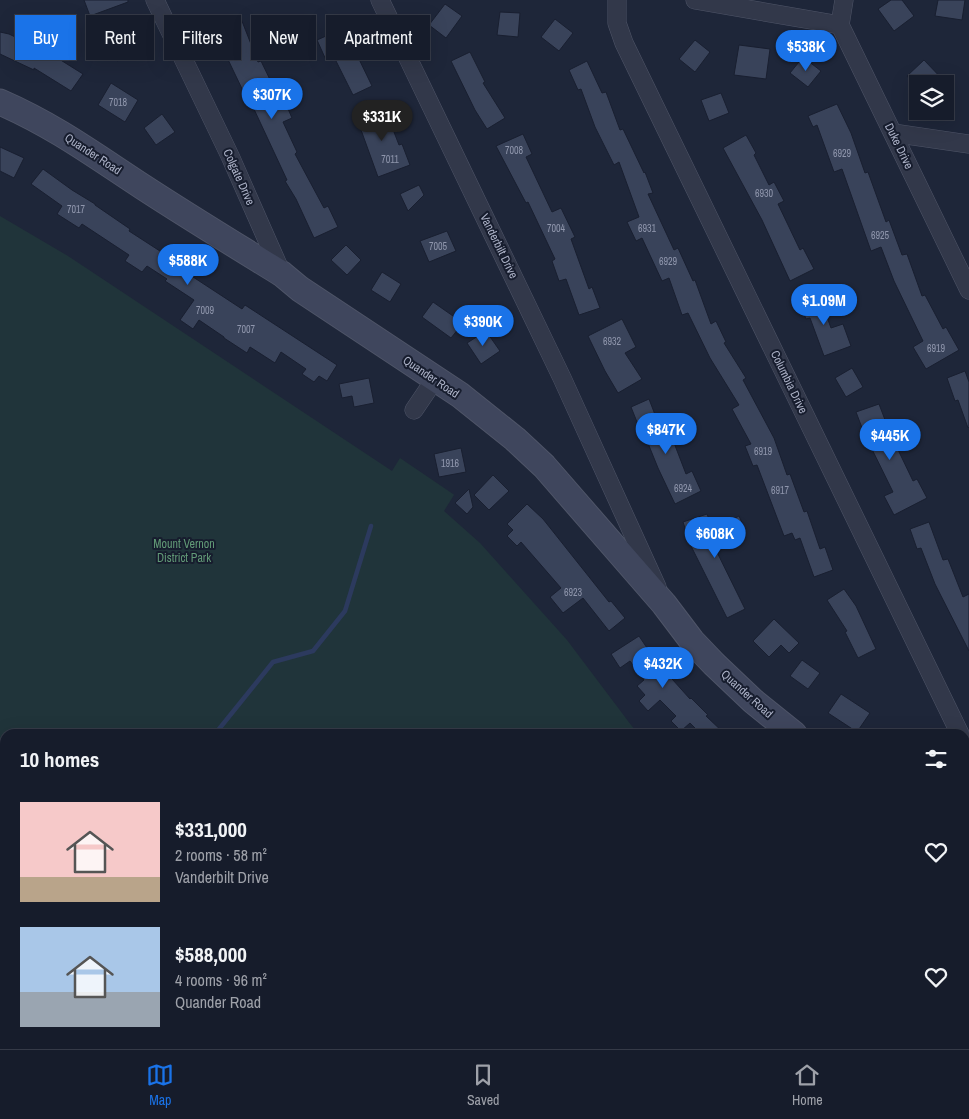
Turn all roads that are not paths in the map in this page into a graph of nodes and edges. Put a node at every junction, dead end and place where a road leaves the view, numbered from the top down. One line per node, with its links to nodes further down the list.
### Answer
1 (155, 0): 10 (street, Colgate Drive)
2 (380, 0): 14 (street, Vanderbilt Drive)
3 (617, 0): 16 (street, Columbia Drive)
4 (694, 0): 6 (street)
5 (844, 0): 6 (street)
6 (840, 25): 8 (street, Duke Drive)
7 (0, 102): 10 (street, Quander Road)
8 (892, 133): 9 (street); 11 (street, Duke Drive)
9 (969, 144)
10 (282, 274): 12 (street, Quander Road)
11 (969, 290)
12 (435, 379): 13 (street); 14 (street, Quander Road)
13 (414, 410)
14 (664, 604): 15 (street, Quander Road)
15 (788, 729)
16 (958, 729)

